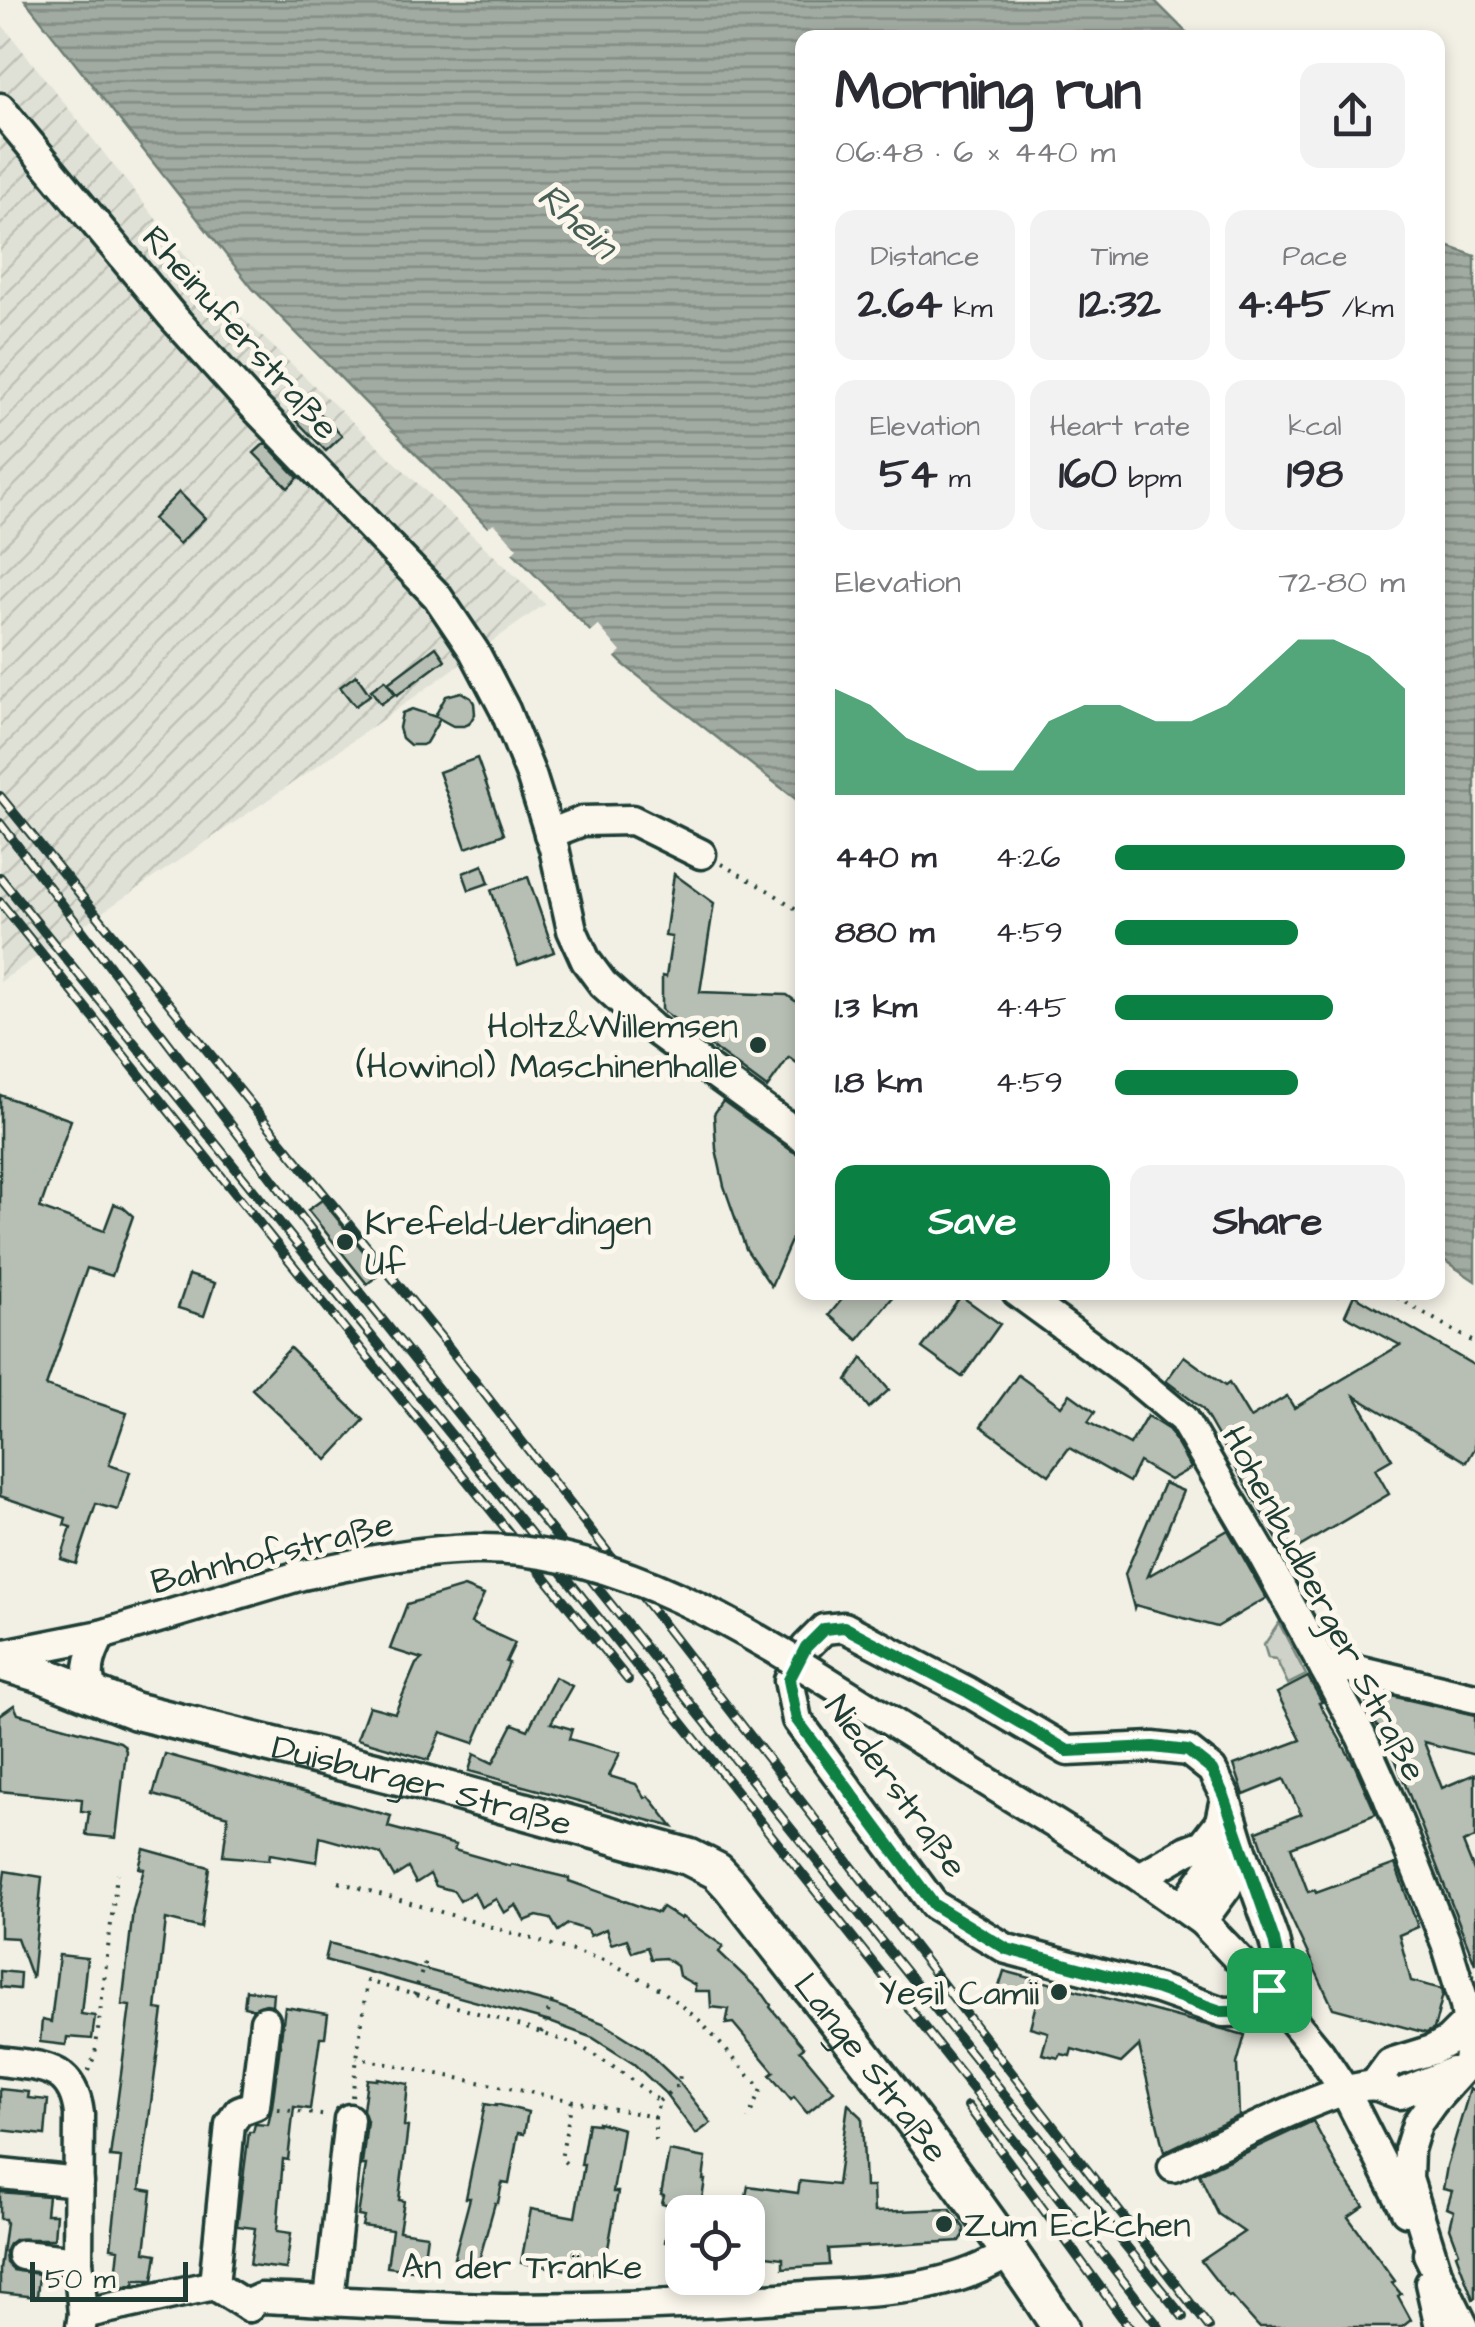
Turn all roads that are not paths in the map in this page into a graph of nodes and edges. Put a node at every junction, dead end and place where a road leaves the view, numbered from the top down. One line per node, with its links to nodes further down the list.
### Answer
1 (0, 108): 2 (street, Rheinuferstraße)
2 (549, 834): 3 (street); 4 (street)
3 (701, 854)
4 (795, 1132)
5 (1028, 1300): 8 (street, Hohenbudberger Straße)
6 (101, 1635): 7 (street, Bahnhofstraße); 10 (street); 16 (street, Bahnhofstraße, bridge)
7 (0, 1658): 10 (main road, Duisburger Straße)
8 (1325, 1669): 11 (street); 19 (street, Hohenbudberger Straße)
9 (0, 1686): 12 (main road, Duisburger Straße)
10 (96, 1698): 12 (main road, Duisburger Straße)
11 (1475, 1698)
12 (135, 1712): 15 (main road, Duisburger Straße)
13 (1223, 1808): 14 (street, Niederstraße); 16 (street); 17 (street); 18 (street, Niederstraße)
14 (1242, 1848): 17 (street); 18 (street, Niederstraße)
15 (708, 1866): 30 (main road, Lange Straße)
16 (1140, 1877): 17 (street, Bahnhofstraße)
17 (1193, 1913): 18 (street, Bahnhofstraße)
18 (1278, 2001): 24 (street, Bahnhofstraße)
19 (1468, 2020): 22 (street, Hohenbudberger Straße); 23 (street)
20 (265, 2021): 34 (street)
21 (0, 2061): 28 (street)
22 (1472, 2065): 23 (street); 33 (street)
23 (1374, 2085): 24 (street)
24 (1346, 2091): 26 (street); 29 (street, Bahnhofstraße)
25 (350, 2119): 35 (street)
26 (1173, 2167)
27 (1, 2174): 28 (street)
28 (79, 2182): 32 (street)
29 (1418, 2233): 33 (street, Bahnhofstraße); 39 (street, Bahnhofstraße)
30 (1010, 2251): 35 (street, An der Tränke); 38 (main road, Lange Straße)
31 (22, 2256): 32 (street)
32 (78, 2261): 37 (street)
33 (1436, 2269): 40 (street, Bahnhofstraße)
34 (214, 2286): 36 (street, An der Tränke); 37 (street)
35 (329, 2300): 36 (street, An der Tränke)
36 (248, 2317)
37 (82, 2320)
38 (1060, 2327)
39 (1440, 2327)
40 (1464, 2327)

